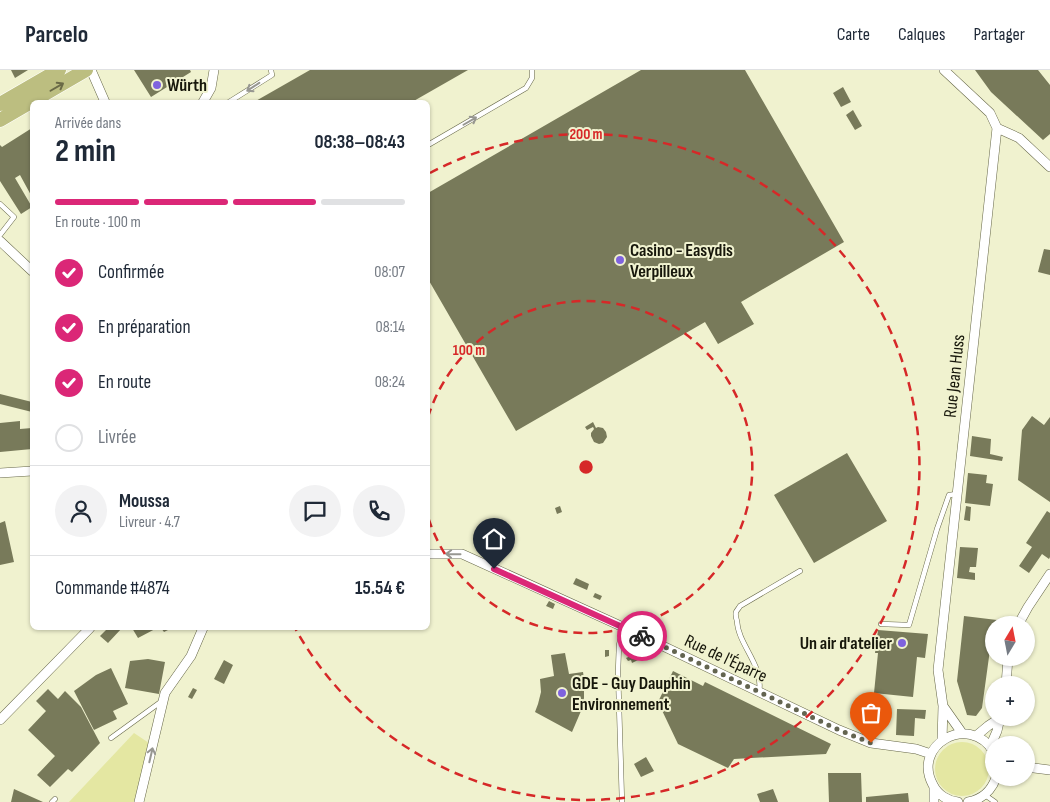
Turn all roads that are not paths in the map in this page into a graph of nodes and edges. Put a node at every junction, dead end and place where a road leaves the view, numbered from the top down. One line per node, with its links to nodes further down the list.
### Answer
1 (59, 70): 13 (main road)
2 (86, 70): 8 (main road, one-way to 2)
3 (91, 70): 9 (street)
4 (214, 70): 10 (street)
5 (272, 70): 11 (lane, one-way to 11)
6 (532, 70): 16 (lane, one-way to 6)
7 (944, 70): 15 (street)
8 (34, 100)
9 (104, 100)
10 (205, 100)
11 (232, 100)
12 (30, 103): 14 (main road, one-way to 12)
13 (0, 104)
14 (0, 120)
15 (997, 128): 17 (street); 24 (street, Rue Jean Huss)
16 (430, 144)
17 (1050, 167)
18 (0, 204): 19 (lane)
19 (0, 235)
20 (0, 241): 21 (street)
21 (30, 269)
22 (30, 470): 23 (street)
23 (0, 473)
24 (957, 494): 29 (lane); 35 (street, Rue Jean Huss)
25 (430, 554): 30 (street, Rue de l'Éparre, one-way to 25)
26 (800, 571): 33 (lane)
27 (1050, 574): 28 (street)
28 (1023, 616)
29 (881, 624)
30 (623, 628): 33 (street, Rue de l'Éparre); 50 (lane)
31 (88, 630): 36 (street)
32 (202, 630): 34 (street)
33 (759, 692): 43 (street, Rue de l'Éparre)
34 (164, 700): 40 (lane); 49 (street, one-way to 34)
35 (943, 706): 38 (street, Rue Jean Huss); 41 (street, Rue Jean Huss)
36 (0, 720)
37 (988, 726): 39 (street)
38 (962, 733): 39 (street); 41 (street)
39 (976, 736): 42 (street)
40 (111, 738)
41 (942, 741): 43 (street)
42 (985, 742)
43 (931, 754): 47 (street)
44 (1035, 769): 45 (street)
45 (1050, 770)
46 (992, 786): 48 (street)
47 (934, 788): 51 (street); 52 (street)
48 (985, 795): 54 (street); 55 (lane)
49 (139, 802)
50 (622, 802)
51 (934, 802)
52 (954, 802): 53 (street)
53 (958, 802)
54 (968, 802)
55 (995, 802)

